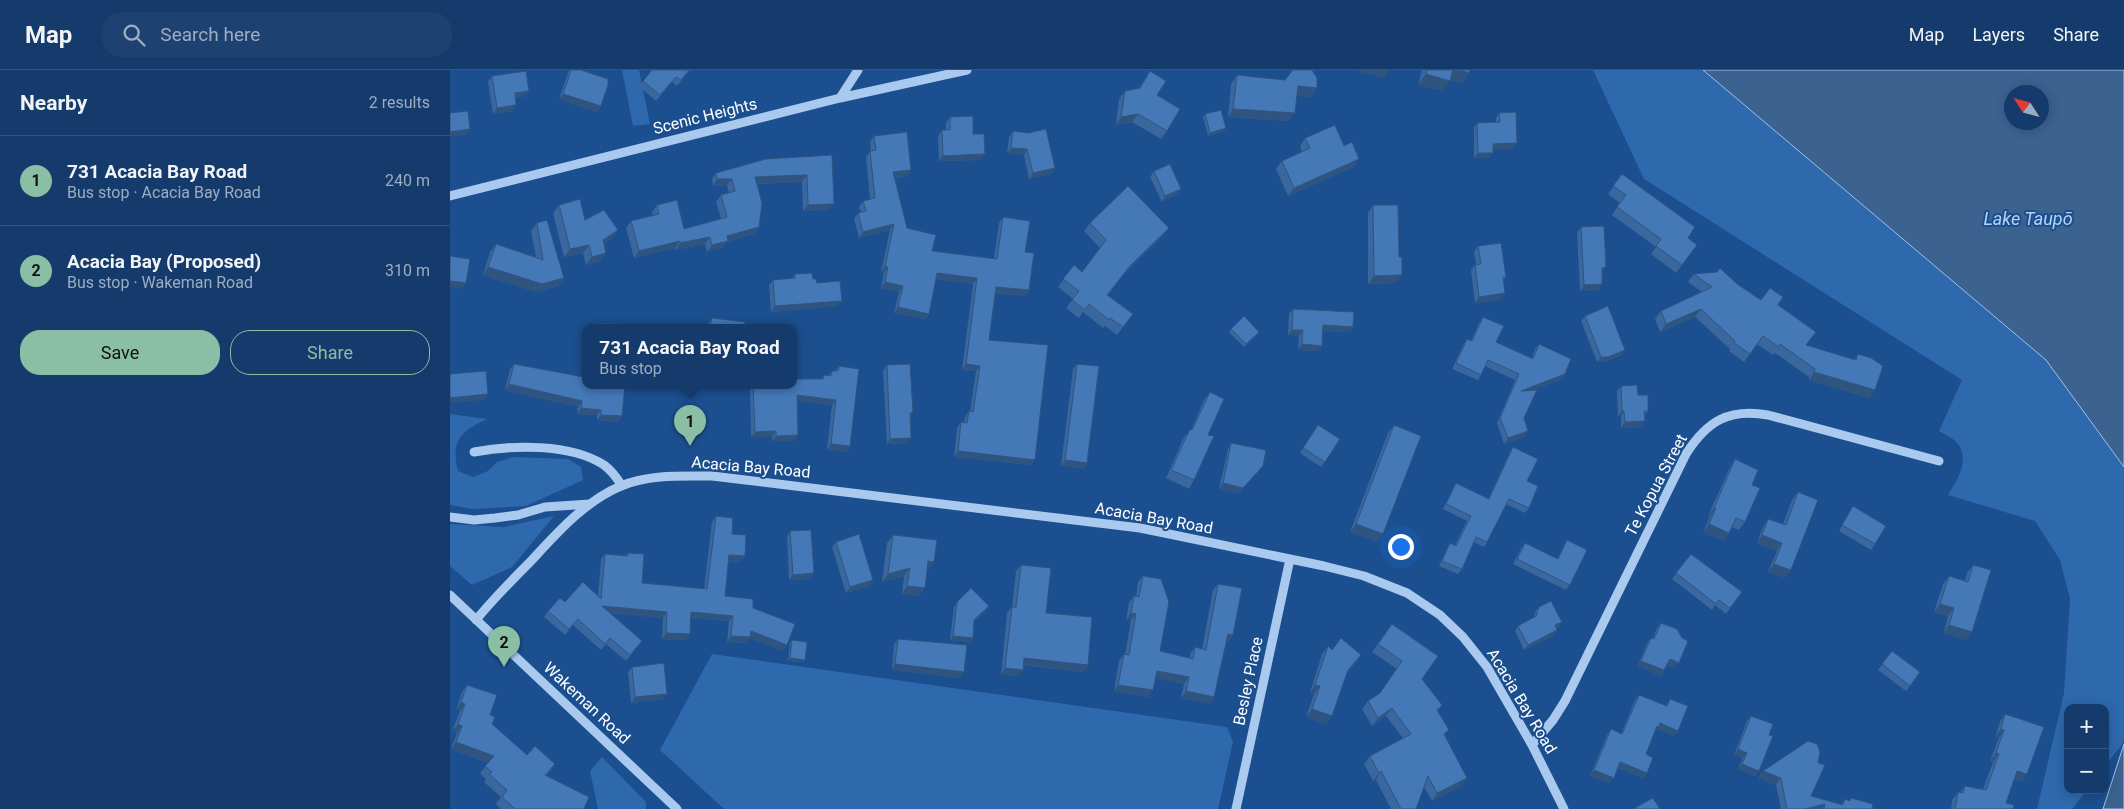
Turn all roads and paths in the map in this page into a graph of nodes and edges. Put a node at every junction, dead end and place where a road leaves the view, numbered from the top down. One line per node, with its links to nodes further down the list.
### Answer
1 (858, 70): 3 (street)
2 (967, 70): 3 (street, Scenic Heights)
3 (840, 98): 4 (street, Scenic Heights)
4 (450, 196)
5 (474, 452): 7 (street)
6 (1939, 461): 13 (street, Te Kopua Street)
7 (622, 486): 8 (street, Acacia Bay Road); 10 (street, Acacia Bay Road)
8 (590, 504): 9 (street); 12 (street, Acacia Bay Road)
9 (450, 517)
10 (1290, 559): 13 (street, Acacia Bay Road); 15 (street, Besley Place)
11 (450, 595): 12 (street)
12 (476, 620): 14 (street, Wakeman Road)
13 (1532, 745): 16 (street, Acacia Bay Road)
14 (677, 809)
15 (1236, 809)
16 (1564, 809)

